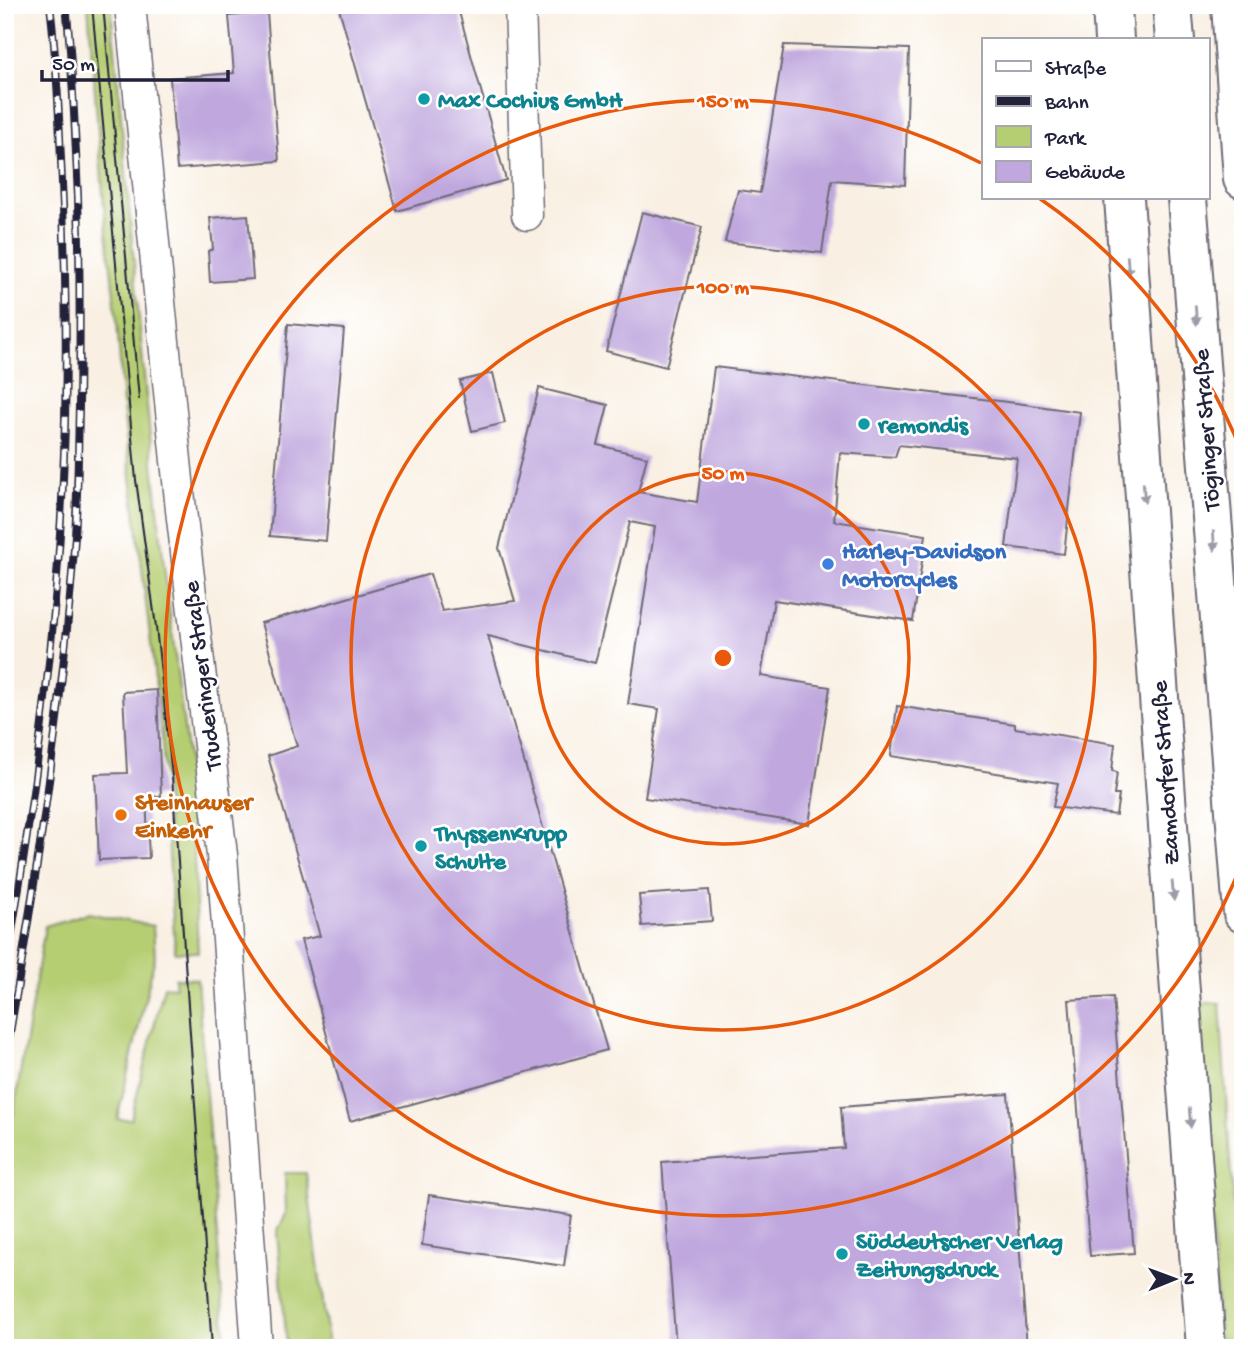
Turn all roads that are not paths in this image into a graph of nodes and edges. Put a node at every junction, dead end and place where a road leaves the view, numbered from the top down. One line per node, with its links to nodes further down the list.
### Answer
1 (130, 5): 14 (street, Truderinger Straße)
2 (520, 5): 12 (street)
3 (1112, 5): 6 (main road)
4 (1172, 5): 7 (main road)
5 (1231, 5): 8 (main road)
6 (1114, 38)
7 (1175, 38)
8 (1238, 40): 9 (main road)
9 (1243, 179)
10 (1124, 200): 15 (main road, Zamdorfer Straße, one-way to 15)
11 (1187, 200): 13 (main road, Töginger Straße, one-way to 13)
12 (527, 215)
13 (1243, 913)
14 (257, 1348)
15 (1206, 1348)

